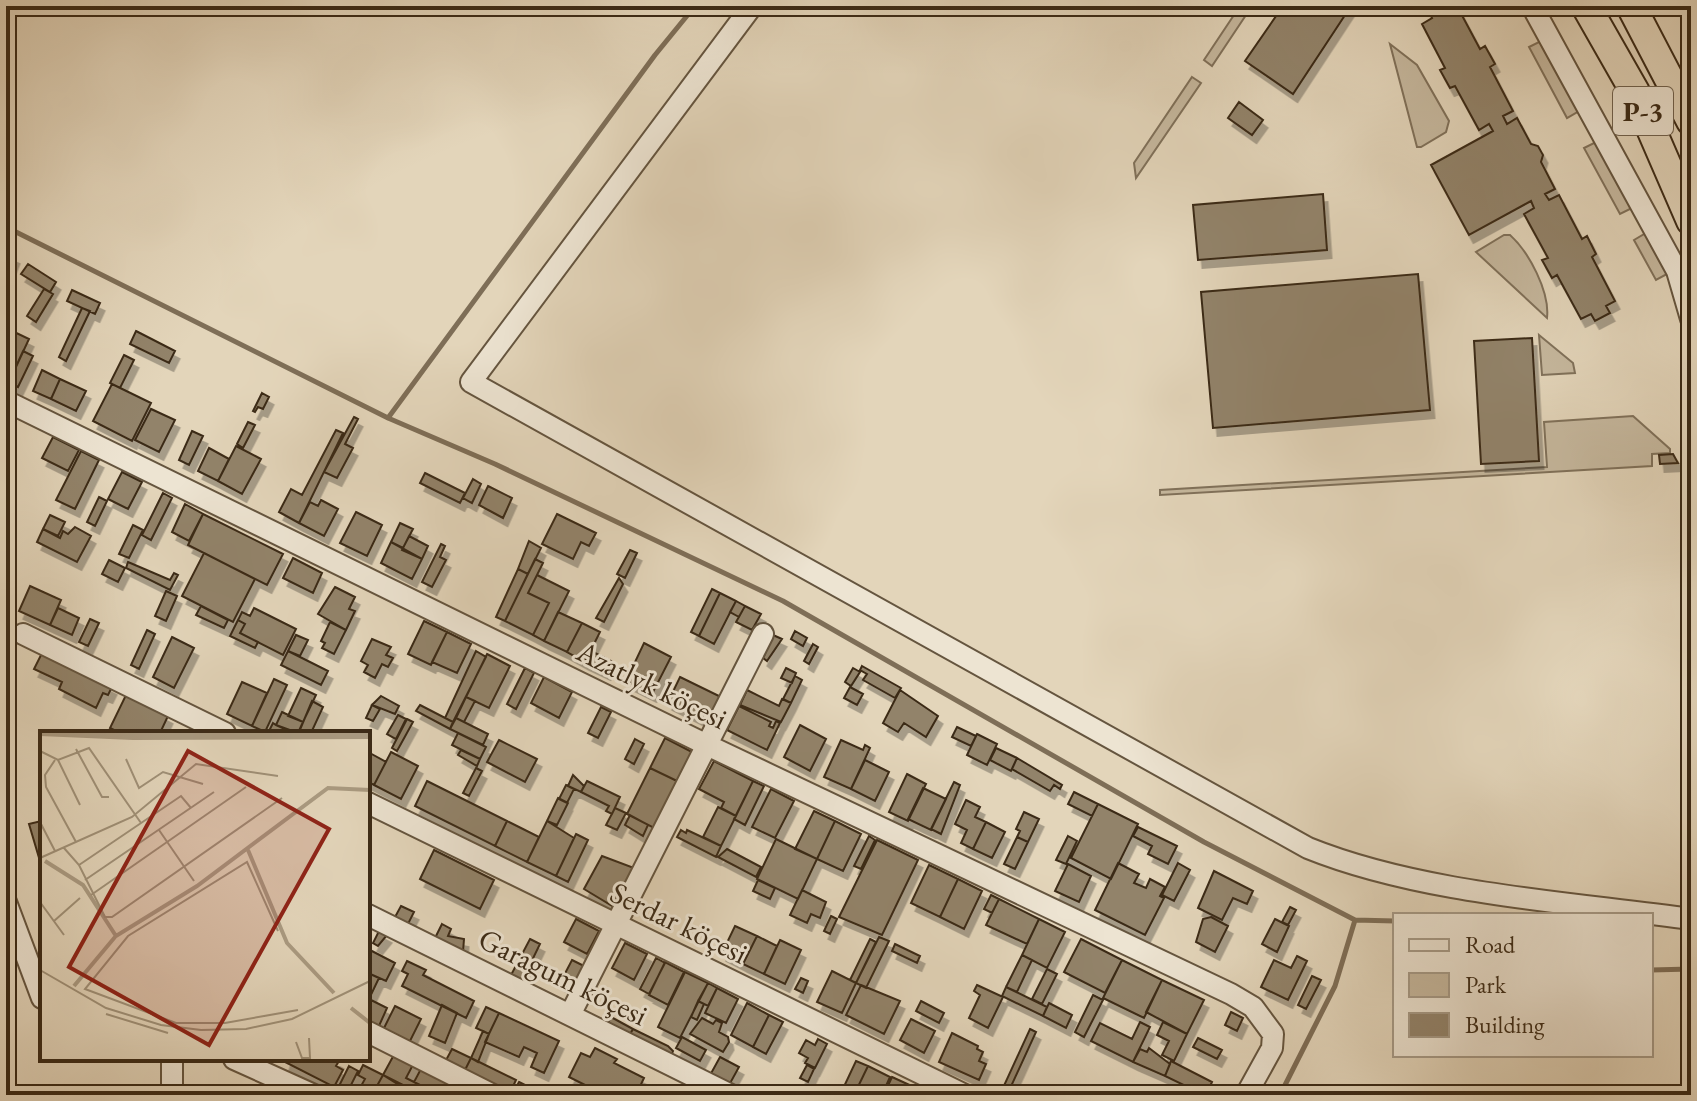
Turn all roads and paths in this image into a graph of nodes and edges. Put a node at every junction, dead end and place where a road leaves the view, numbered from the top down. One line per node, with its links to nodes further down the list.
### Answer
1 (752, 6): 15 (street)
2 (1532, 6): 7 (street)
3 (1586, 6): 6 (highway, P-3)
4 (1631, 6): 5 (highway)
5 (1691, 121)
6 (1691, 221)
7 (1691, 319)
8 (6, 401): 12 (street, Azatlyk köçesi)
9 (23, 634): 11 (street)
10 (763, 634): 12 (street)
11 (221, 731)
12 (707, 745): 19 (street); 30 (street, Azatlyk köçesi)
13 (370, 804): 19 (street, Serdar köçesi)
14 (6, 902): 20 (street)
15 (1648, 913)
16 (1653, 914): 18 (street)
17 (370, 916): 21 (street, Garagum köçesi)
18 (1691, 919)
19 (616, 925): 21 (street); 29 (street, Serdar köçesi)
20 (40, 993)
21 (571, 1013): 28 (street, Garagum köçesi)
22 (370, 1033): 27 (street)
23 (172, 1061): 25 (street)
24 (238, 1061): 26 (street)
25 (172, 1095)
26 (314, 1095)
27 (493, 1095)
28 (731, 1095)
29 (965, 1095)
30 (1246, 1095)

